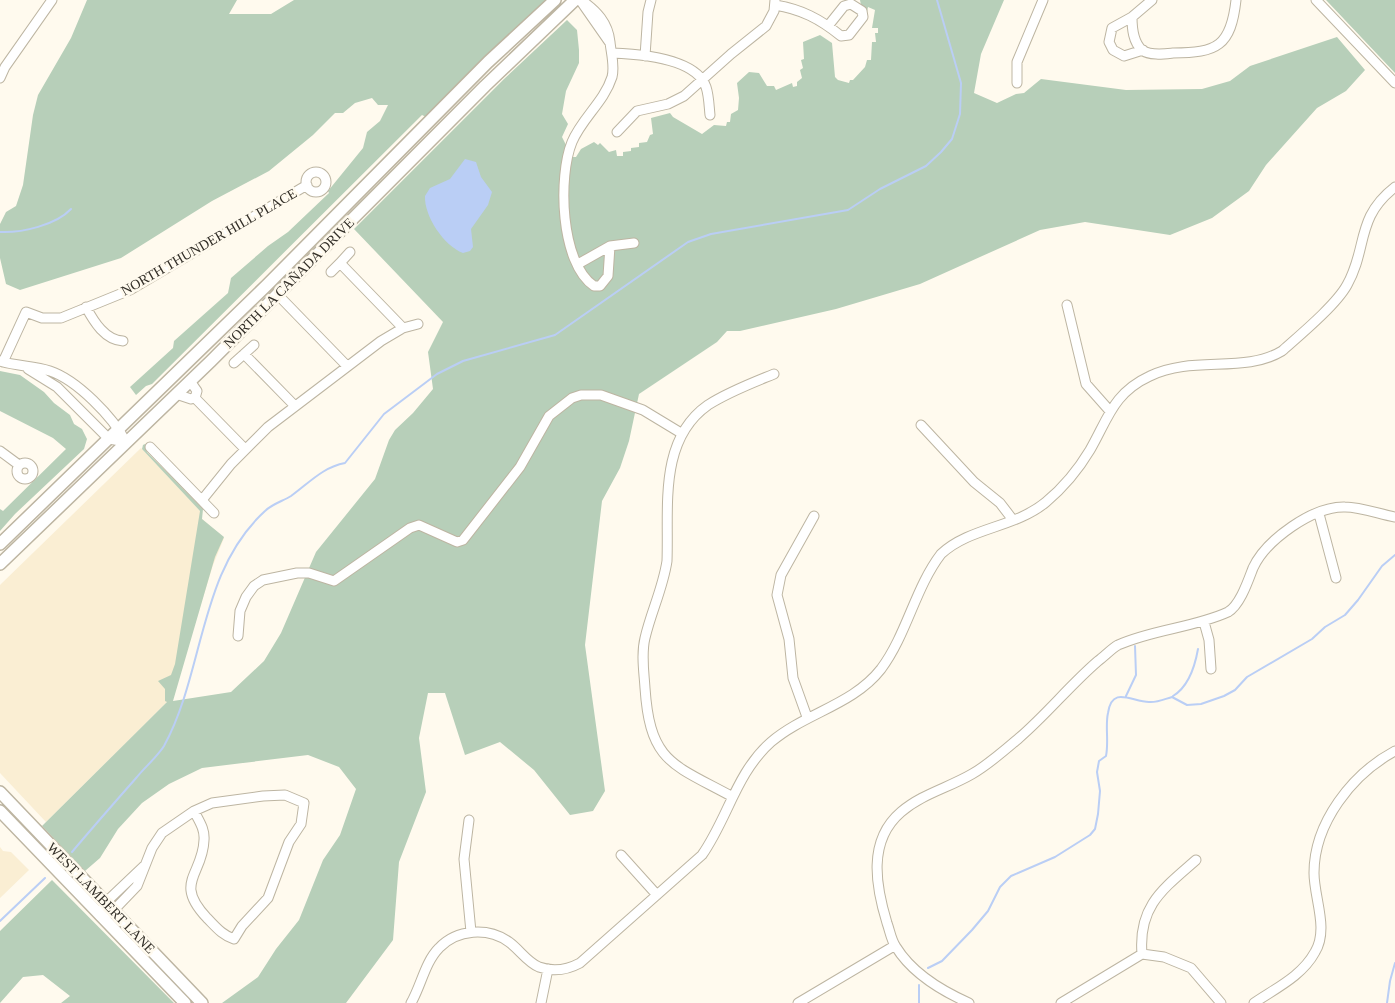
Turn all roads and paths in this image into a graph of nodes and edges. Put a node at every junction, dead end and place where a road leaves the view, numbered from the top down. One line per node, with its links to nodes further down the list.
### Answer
1 (52, 0): 16 (street)
2 (555, 0): 24 (main road, NORTH LA CAÑADA DRIVE)
3 (575, 0): 25 (main road, NORTH LA CAÑADA DRIVE)
4 (580, 0): 14 (street)
5 (651, 0): 15 (street)
6 (1042, 0): 19 (street)
7 (1152, 0): 11 (street)
8 (1236, 0): 13 (street)
9 (1316, 0): 18 (street)
10 (775, 3): 12 (street); 17 (street)
11 (1132, 18): 13 (street); 13 (street)
12 (828, 26)
13 (1143, 50)
14 (612, 54): 15 (street); 30 (street)
15 (645, 56): 17 (street)
16 (0, 78)
17 (702, 80): 20 (street); 21 (street)
18 (1395, 82)
19 (1017, 83)
20 (710, 115)
21 (617, 132)
22 (307, 185): 34 (street, NORTH THUNDER HILL PLACE)
23 (1395, 187): 49 (street)
24 (355, 197): 25 (main road); 51 (main road, NORTH LA CAÑADA DRIVE)
25 (365, 207): 32 (main road, NORTH LA CAÑADA DRIVE)
26 (634, 243): 27 (street)
27 (610, 246): 30 (street); 30 (street)
28 (350, 252): 29 (street)
29 (340, 263): 31 (street); 36 (street)
30 (578, 264)
31 (331, 272)
32 (278, 295): 43 (street); 45 (main road, NORTH LA CAÑADA DRIVE)
33 (1067, 305): 49 (street)
34 (86, 307): 37 (street); 40 (street, NORTH THUNDER HILL PLACE)
35 (418, 324): 36 (street)
36 (403, 328): 43 (street)
37 (123, 341)
38 (254, 345): 39 (street)
39 (244, 354): 41 (street); 48 (street)
40 (1, 361): 42 (street)
41 (234, 363)
42 (18, 365): 51 (street); 53 (street)
43 (347, 366): 48 (street)
44 (774, 374): 52 (street)
45 (190, 381): 46 (main road, NORTH LA CAÑADA DRIVE); 47 (street)
46 (176, 394): 47 (street); 54 (main road, NORTH LA CAÑADA DRIVE)
47 (196, 398): 56 (street)
48 (295, 406): 56 (street)
49 (1110, 410): 64 (street)
50 (921, 424): 64 (street)
51 (119, 429): 53 (main road, NORTH LA CAÑADA DRIVE); 54 (street)
52 (681, 433): 69 (street); 74 (street)
53 (109, 439): 54 (street); 65 (main road, NORTH LA CAÑADA DRIVE)
54 (126, 442): 66 (main road, NORTH LA CAÑADA DRIVE)
55 (150, 447): 59 (street)
56 (245, 449): 59 (street)
57 (0, 451): 58 (street)
58 (19, 465)
59 (202, 500): 60 (street)
60 (214, 512)
61 (1319, 514): 63 (street); 67 (street); 68 (street)
62 (814, 516): 71 (street)
63 (1395, 517)
64 (1013, 520): 71 (street)
65 (0, 544)
66 (0, 564)
67 (1336, 578)
68 (1204, 622): 70 (street); 84 (street)
69 (238, 636)
70 (1211, 669)
71 (807, 717): 74 (street)
72 (1395, 752): 96 (street)
73 (0, 792): 81 (main road, WEST LAMBERT LANE)
74 (732, 796): 80 (street)
75 (0, 811): 82 (main road, WEST LAMBERT LANE)
76 (194, 812): 76 (street); 81 (street)
77 (469, 820): 83 (street)
78 (621, 855): 80 (street)
79 (1196, 860): 85 (street)
80 (657, 896): 86 (street)
81 (109, 907): 82 (street); 90 (main road, WEST LAMBERT LANE)
82 (100, 916): 89 (main road, WEST LAMBERT LANE)
83 (471, 932): 86 (street); 91 (street)
84 (894, 946): 87 (street); 93 (street)
85 (1142, 954): 88 (street); 95 (street)
86 (548, 969): 92 (street)
87 (957, 1000): 94 (street)
88 (1064, 1002)
89 (185, 1003)
90 (202, 1003)
91 (411, 1003)
92 (540, 1003)
93 (798, 1003)
94 (969, 1003)
95 (1221, 1003)
96 (1254, 1003)

